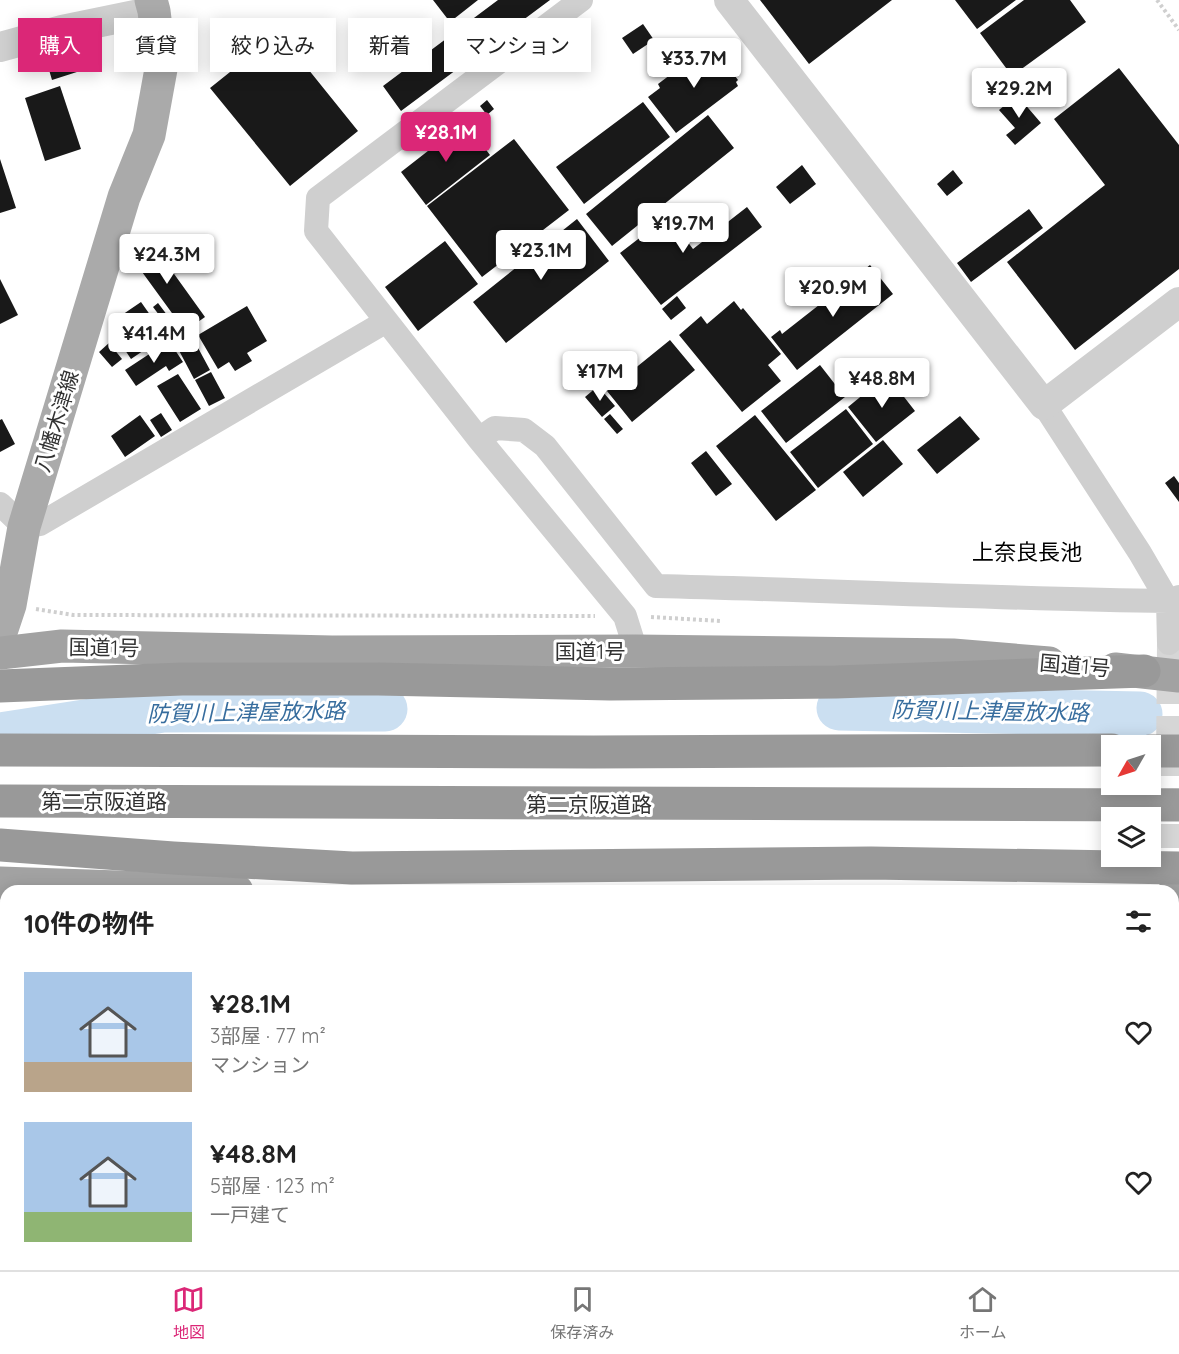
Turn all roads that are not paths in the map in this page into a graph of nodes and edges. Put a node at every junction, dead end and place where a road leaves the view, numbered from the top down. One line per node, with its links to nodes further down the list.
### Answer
1 (581, 0): 6 (street)
2 (729, 0): 7 (street)
3 (153, 6): 4 (street); 10 (main road, 八幡木津線)
4 (0, 47)
5 (1179, 302): 7 (street)
6 (386, 322): 8 (street); 10 (street)
7 (1044, 405): 11 (street)
8 (478, 439): 11 (street); 14 (street)
9 (0, 504): 10 (street)
10 (24, 527): 12 (main road, 八幡木津線)
11 (1174, 599): 13 (street)
12 (0, 635)
13 (1169, 643)
14 (636, 651): 15 (highway, 国道1号); 16 (highway, 国道1号)
15 (0, 653)
16 (1144, 671): 17 (highway, 国道1号); 18 (highway)
17 (1179, 676)
18 (0, 686)
19 (0, 750): 20 (highway)
20 (1101, 750)
21 (1161, 751): 22 (highway)
22 (1179, 751)
23 (0, 801): 24 (highway, 第二京阪道路)
24 (1179, 805)
25 (0, 845): 26 (highway)
26 (1179, 868)
27 (0, 883): 28 (highway)
28 (59, 885)

